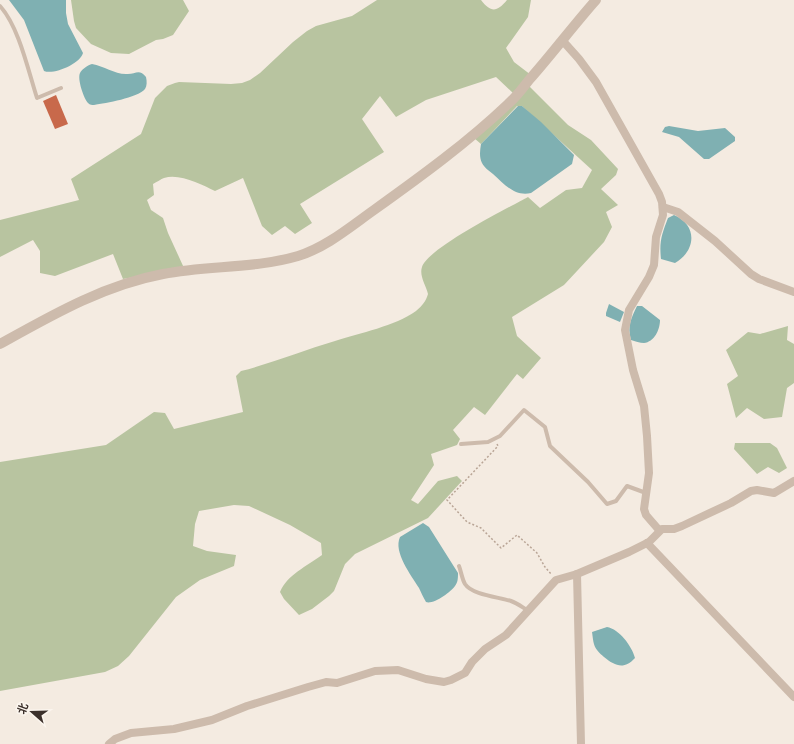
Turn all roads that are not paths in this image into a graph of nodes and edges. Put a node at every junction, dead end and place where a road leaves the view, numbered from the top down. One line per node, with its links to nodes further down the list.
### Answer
1 (596, 0): 3 (street)
2 (0, 6): 4 (lane)
3 (562, 40): 5 (street); 7 (street)
4 (61, 88)
5 (663, 207): 6 (street); 10 (street)
6 (794, 292)
7 (0, 344)
8 (461, 444): 10 (lane)
9 (794, 481): 11 (street)
10 (647, 494): 11 (street)
11 (659, 530): 12 (street)
12 (647, 543): 14 (street); 16 (street)
13 (459, 566): 15 (lane)
14 (578, 574): 15 (street); 18 (street)
15 (527, 610): 17 (street)
16 (794, 697)
17 (109, 744)
18 (581, 744)

